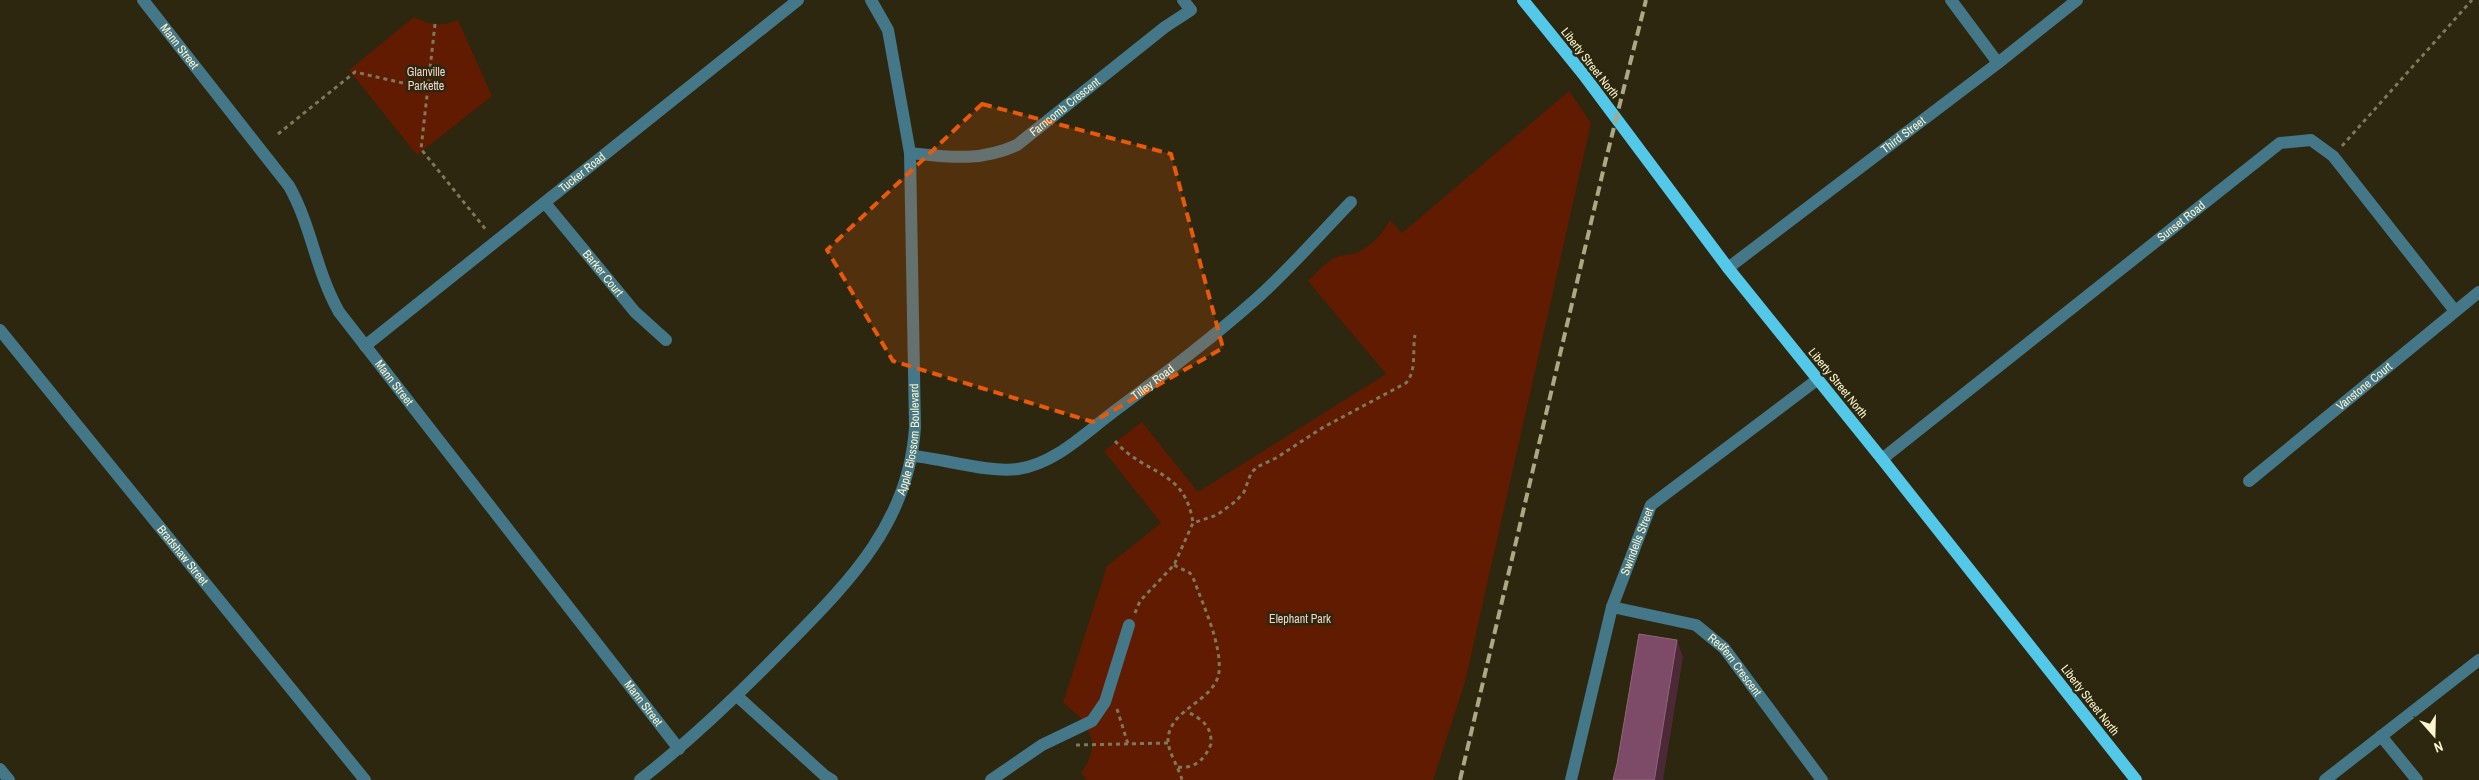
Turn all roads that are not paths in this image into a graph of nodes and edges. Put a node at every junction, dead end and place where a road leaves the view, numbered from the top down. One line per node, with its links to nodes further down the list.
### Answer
1 (143, 0): 17 (street, Mann Street)
2 (798, 0): 11 (street, Tucker Road)
3 (871, 0): 9 (street, Apple Blossom Boulevard)
4 (1183, 0): 9 (street, Farncomb Crescent)
5 (1524, 0): 12 (main road, Liberty Street North)
6 (1951, 0): 8 (street)
7 (2077, 0): 8 (street, Third Street)
8 (1998, 63): 12 (street, Third Street)
9 (910, 153): 19 (street, Apple Blossom Boulevard)
10 (1351, 202): 19 (street, Tilley Road)
11 (545, 203): 16 (street, Barker Court); 17 (street, Tucker Road)
12 (1728, 268): 18 (main road, Liberty Street North)
13 (2479, 292): 14 (street, Vanstone Court)
14 (2455, 311): 20 (street, Sunset Road); 21 (street, Vanstone Court)
15 (0, 330): 30 (street, Bradshaw Street)
16 (666, 340)
17 (365, 346): 27 (street, Mann Street)
18 (1818, 379): 20 (main road, Liberty Street North); 22 (street, Swindells Street)
19 (913, 456): 25 (street, Apple Blossom Boulevard)
20 (1882, 458): 36 (main road, Liberty Street North)
21 (2249, 481)
22 (1612, 607): 34 (street, Swindells Street); 35 (street, Redfern Crescent)
23 (1129, 625): 33 (street)
24 (2479, 660): 26 (street)
25 (737, 696): 27 (street, Apple Blossom Boulevard); 32 (street)
26 (2381, 736): 37 (street); 38 (street)
27 (679, 749): 31 (street, Apple Blossom Boulevard)
28 (0, 769): 29 (street)
29 (9, 780)
30 (365, 780)
31 (640, 780)
32 (832, 780)
33 (991, 780)
34 (1572, 780)
35 (1822, 780)
36 (2136, 780)
37 (2325, 780)
38 (2417, 780)

